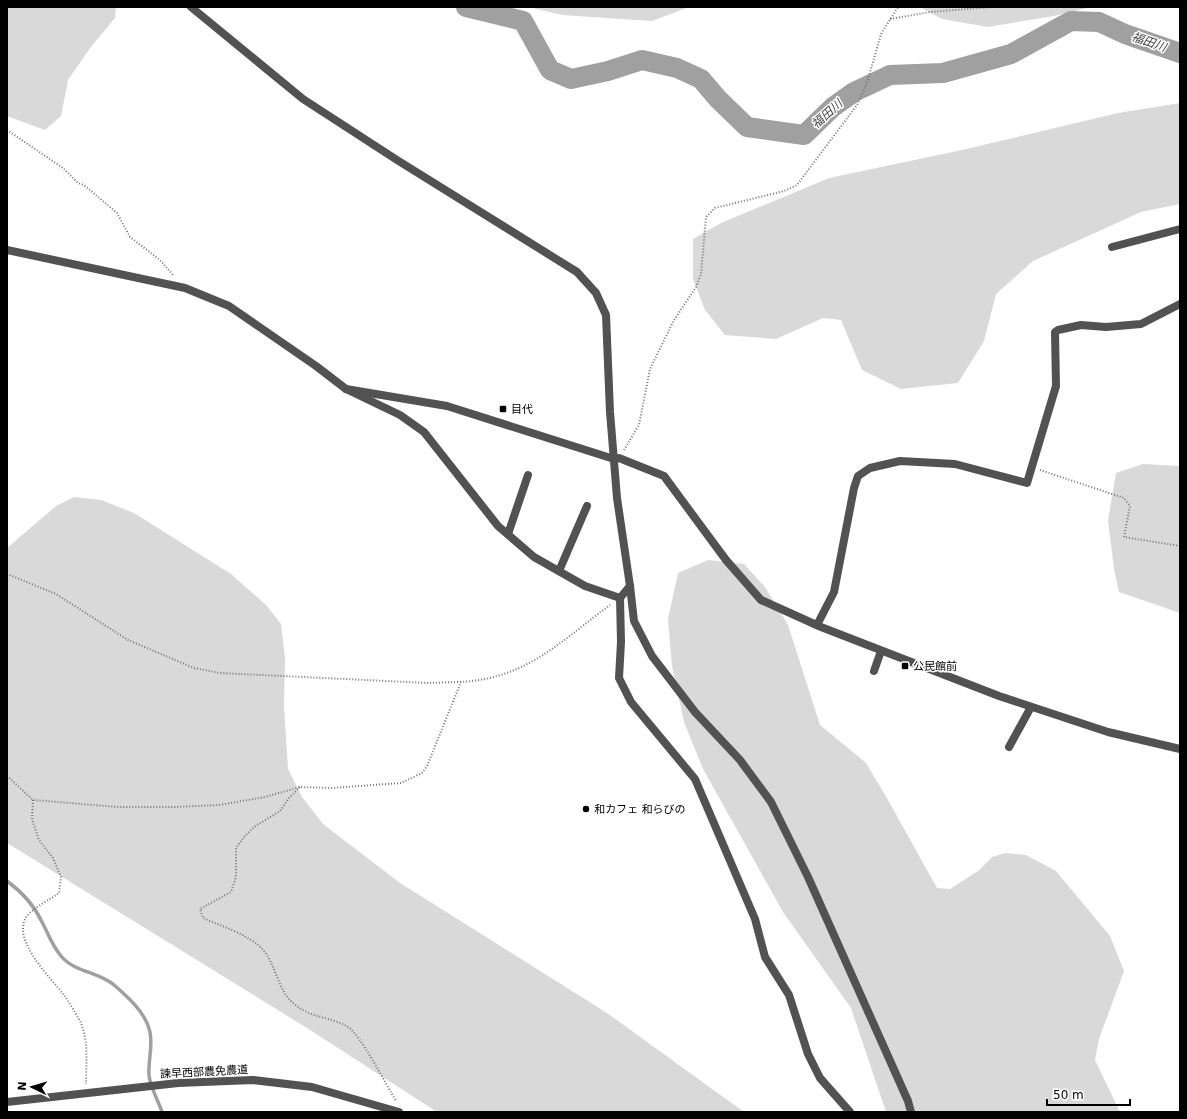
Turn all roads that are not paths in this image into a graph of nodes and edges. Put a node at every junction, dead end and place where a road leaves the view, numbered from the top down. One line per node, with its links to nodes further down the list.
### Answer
1 (191, 7): 7 (street)
2 (1180, 229): 3 (street)
3 (1112, 247)
4 (7, 250): 6 (street)
5 (1180, 304): 14 (street)
6 (346, 389): 7 (street); 10 (street)
7 (617, 458): 12 (street); 14 (street)
8 (528, 475): 10 (street)
9 (587, 506): 11 (street)
10 (508, 534): 11 (street)
11 (558, 571): 13 (street)
12 (630, 586): 13 (street); 23 (street)
13 (620, 598): 22 (street)
14 (817, 625): 15 (street)
15 (881, 651): 16 (street); 17 (street)
16 (874, 671)
17 (1031, 707): 18 (street); 19 (street)
18 (1009, 746)
19 (1180, 748)
20 (7, 1102): 21 (street, 諫早西部農免農道)
21 (399, 1109)
22 (850, 1112)
23 (911, 1112)

